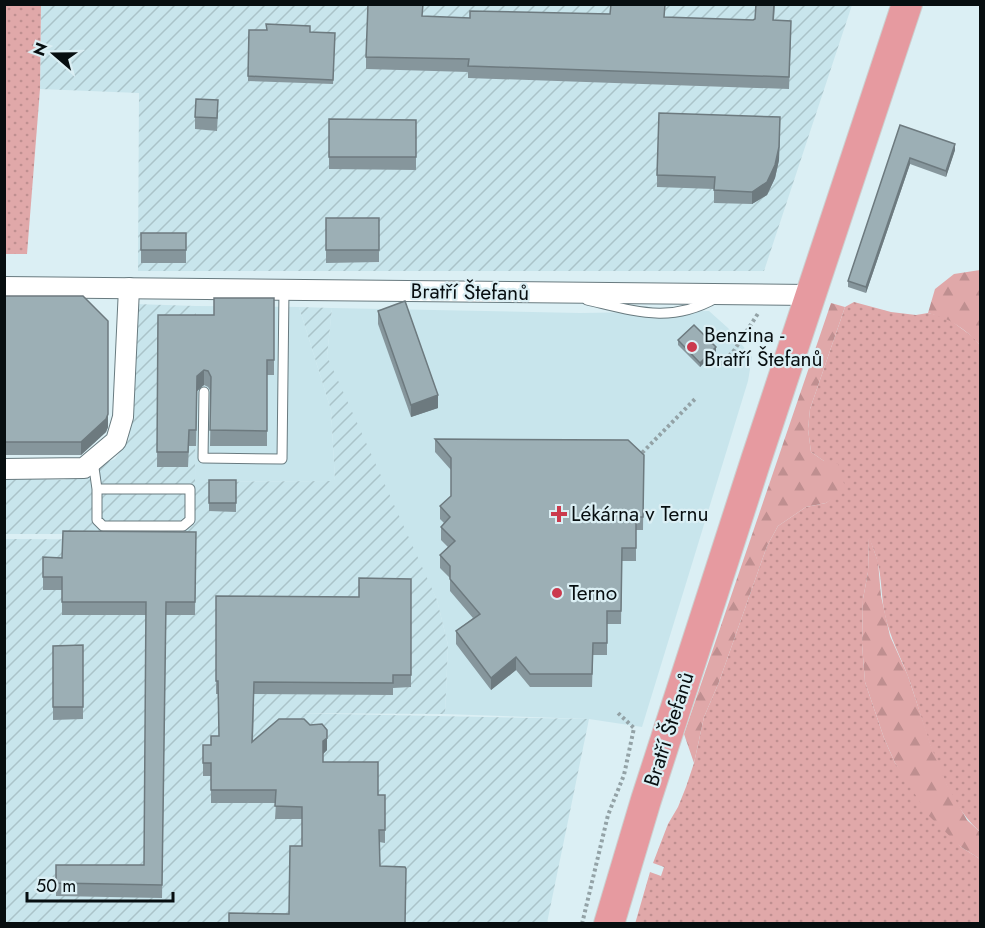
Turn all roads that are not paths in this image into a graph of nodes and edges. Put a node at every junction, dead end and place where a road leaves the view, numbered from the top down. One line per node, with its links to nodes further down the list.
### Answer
1 (907, 4): 5 (main road, Bratří Štefanů)
2 (4, 287): 3 (street, Bratří Štefanů)
3 (129, 288): 4 (street, Bratří Štefanů); 7 (street)
4 (284, 290): 5 (street, Bratří Štefanů); 6 (lane)
5 (810, 296): 10 (main road, Bratří Štefanů)
6 (204, 392)
7 (93, 461): 8 (street); 9 (lane)
8 (4, 469)
9 (97, 489): 9 (lane)
10 (609, 924)

